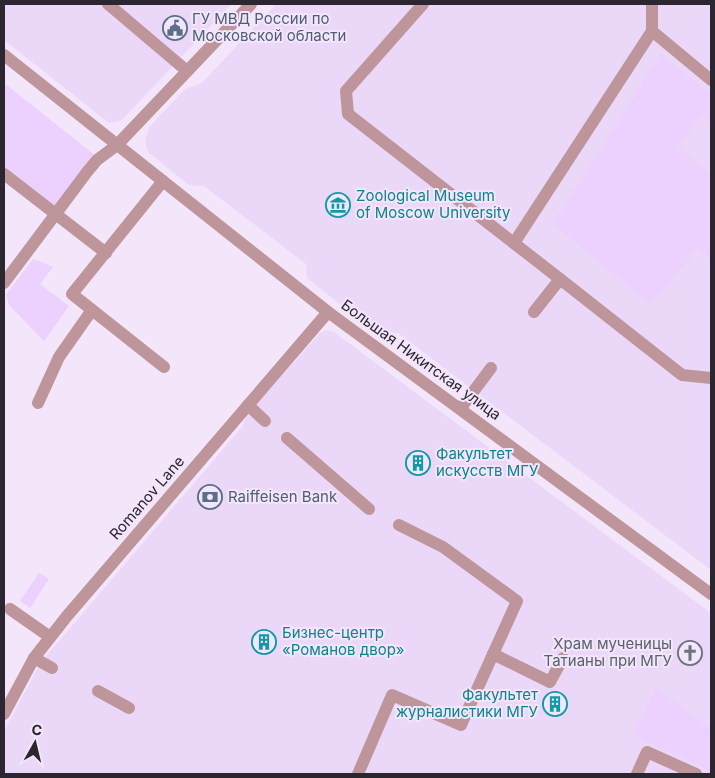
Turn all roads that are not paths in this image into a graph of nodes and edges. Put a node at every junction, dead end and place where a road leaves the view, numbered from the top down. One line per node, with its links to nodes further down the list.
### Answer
1 (108, 4): 7 (street)
2 (251, 4): 7 (street)
3 (423, 4): 13 (street)
4 (652, 4): 5 (street)
5 (652, 31): 8 (street); 13 (street)
6 (4, 55): 9 (street, Большая Никитская улица)
7 (187, 71): 9 (street)
8 (711, 80)
9 (117, 145): 11 (street, Большая Никитская улица); 12 (street)
10 (4, 174): 12 (street)
11 (163, 181): 14 (street); 18 (street, Большая Никитская улица)
12 (55, 213): 14 (street); 16 (street)
13 (514, 243): 15 (street)
14 (106, 253): 17 (street)
15 (560, 279): 19 (street); 22 (street)
16 (4, 283)
17 (92, 310): 20 (street); 23 (street)
18 (328, 312): 24 (street, Romanov Lane); 25 (street, Большая Никитская улица)
19 (534, 312)
20 (164, 367)
21 (491, 368): 25 (street)
22 (711, 378)
23 (38, 403)
24 (248, 406): 26 (street); 32 (street, Romanov Lane)
25 (460, 408): 30 (street, Большая Никитская улица)
26 (265, 420)
27 (287, 438): 28 (street)
28 (369, 509)
29 (399, 525): 33 (street)
30 (711, 594)
31 (10, 609): 32 (street)
32 (50, 637): 34 (street, Romanov Lane)
33 (493, 654): 35 (street); 40 (street)
34 (34, 658): 36 (street); 39 (street, Romanov Lane)
35 (563, 658)
36 (52, 668)
37 (98, 692): 38 (street)
38 (128, 708)
39 (4, 714)
40 (358, 774)
41 (637, 774): 42 (street)
42 (696, 774)

